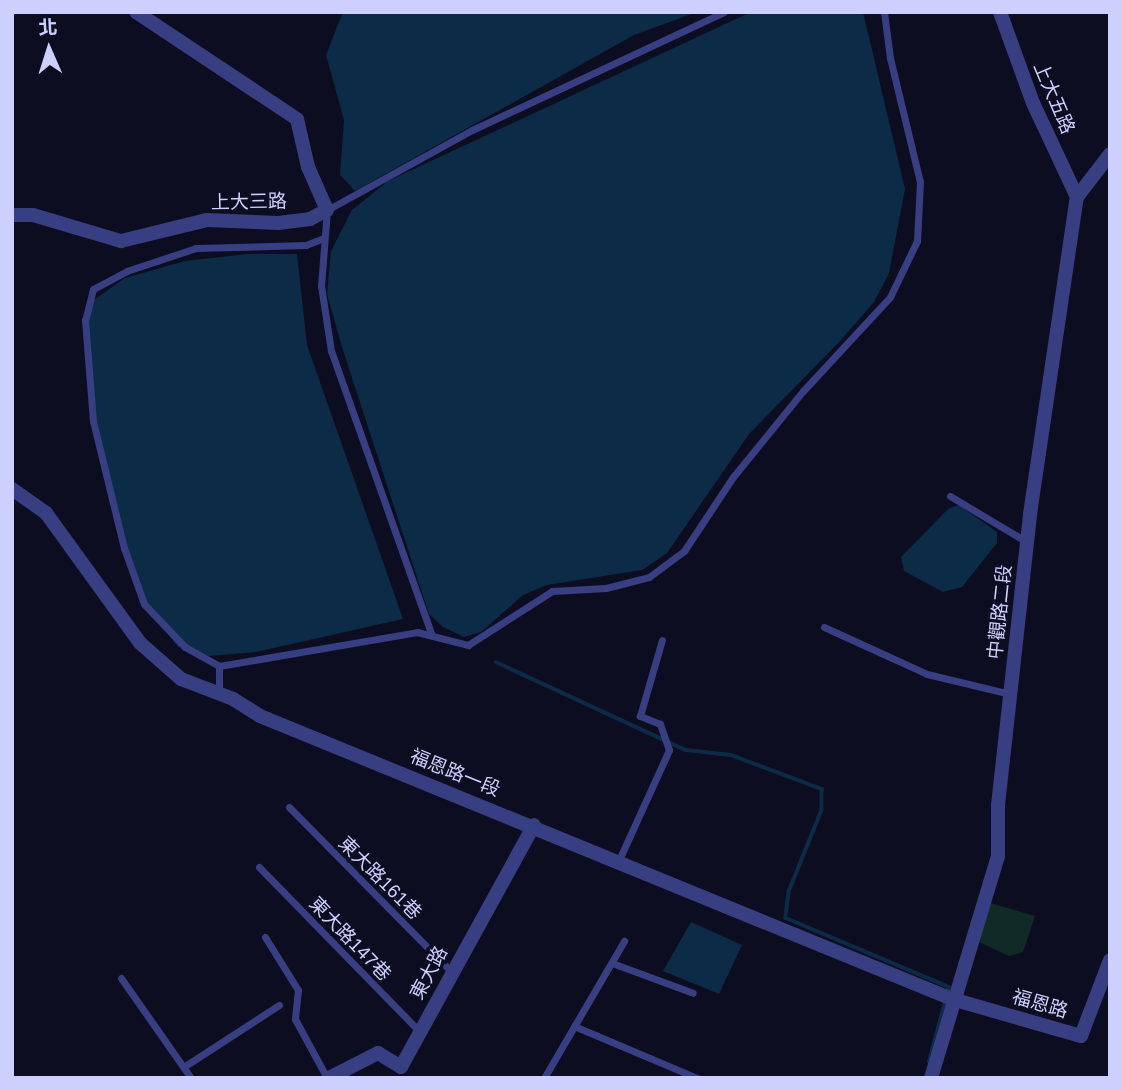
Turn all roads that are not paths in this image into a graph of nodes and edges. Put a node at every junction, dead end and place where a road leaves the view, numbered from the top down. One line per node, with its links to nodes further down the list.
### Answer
1 (136, 12): 7 (street, 上大三路)
2 (724, 12): 7 (lane)
3 (884, 12): 14 (lane)
4 (1000, 12): 6 (street, 上大五路)
5 (1110, 154): 6 (street, 中觀路二段)
6 (1077, 197): 12 (street, 中觀路二段)
7 (327, 210): 8 (street, 上大三路); 9 (lane)
8 (12, 215)
9 (324, 238): 14 (lane); 16 (lane)
10 (12, 489): 17 (street, 福恩路一段)
11 (950, 495): 12 (lane)
12 (1027, 541): 18 (street, 中觀路二段)
13 (824, 627): 18 (lane)
14 (431, 633): 16 (lane)
15 (662, 640): 21 (lane)
16 (219, 666): 17 (lane)
17 (219, 693): 20 (street, 福恩路一段)
18 (1011, 695): 30 (street, 中觀路二段)
19 (289, 807): 27 (lane, 東大路161巷)
20 (534, 825): 21 (street, 福恩路一段); 27 (street, 東大路)
21 (618, 862): 30 (street, 福恩路一段)
22 (259, 867): 33 (lane, 東大路147巷)
23 (265, 937): 37 (lane)
24 (624, 942): 26 (lane)
25 (1110, 961): 30 (street, 福恩路)
26 (612, 962): 29 (lane); 32 (lane)
27 (451, 971): 33 (street, 東大路)
28 (121, 978): 34 (lane)
29 (693, 993)
30 (952, 999): 40 (street, 中觀路二段)
31 (278, 1005): 34 (lane)
32 (575, 1026): 38 (lane); 39 (lane)
33 (420, 1032): 35 (street, 東大路)
34 (185, 1066): 36 (lane)
35 (401, 1072): 37 (street, 東大路)
36 (191, 1078)
37 (328, 1078)
38 (544, 1078)
39 (697, 1078)
40 (931, 1078)

